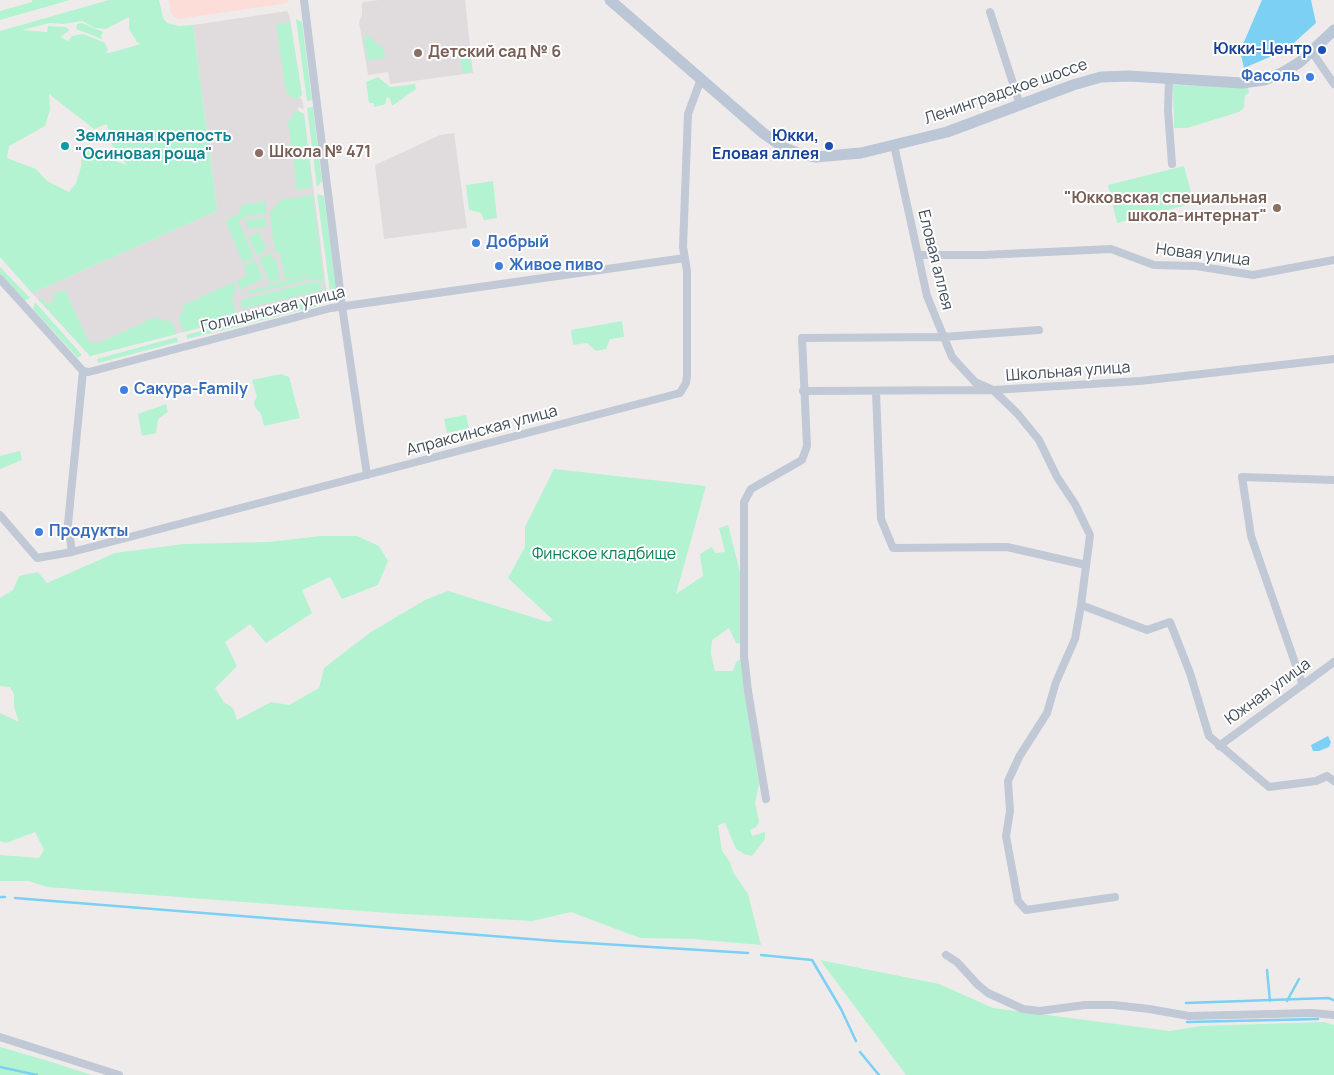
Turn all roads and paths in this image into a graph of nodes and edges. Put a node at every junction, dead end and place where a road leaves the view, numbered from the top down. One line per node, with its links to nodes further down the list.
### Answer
1 (304, 0): 16 (street)
2 (610, 0): 7 (main road, Ленинградское шоссе)
3 (990, 12): 9 (street)
4 (1334, 30): 5 (main road, Ленинградское шоссе)
5 (1312, 52): 6 (main road, Ленинградское шоссе); 8 (street)
6 (1169, 78): 9 (main road, Ленинградское шоссе); 11 (street)
7 (701, 79): 10 (main road, Ленинградское шоссе); 13 (street, Апраксинская улица)
8 (1334, 84)
9 (1020, 105): 10 (main road, Ленинградское шоссе)
10 (894, 145): 12 (street, Еловая аллея)
11 (1172, 164)
12 (919, 255): 14 (street, Новая улица); 18 (street, Еловая аллея)
13 (685, 258): 16 (street, Голицынская улица); 24 (street, Апраксинская улица)
14 (1334, 260)
15 (0, 279): 20 (street)
16 (342, 306): 20 (street, Голицынская улица); 24 (street)
17 (1039, 330): 18 (street)
18 (943, 337): 21 (street, Еловая аллея); 22 (street)
19 (1334, 359): 21 (street, Школьная улица)
20 (83, 371): 27 (street)
21 (993, 390): 23 (street, Школьная улица); 28 (street, Еловая аллея)
22 (804, 391): 23 (street, Школьная улица); 34 (street)
23 (876, 391): 28 (street)
24 (367, 476): 27 (street, Апраксинская улица)
25 (1334, 480): 31 (street)
26 (0, 515): 27 (street, Апраксинская улица)
27 (72, 552)
28 (1086, 565): 29 (street, Еловая аллея)
29 (1081, 605): 32 (street); 35 (street, Еловая аллея)
30 (1334, 662): 31 (street, Южная улица)
31 (1302, 684): 32 (street, Южная улица)
32 (1219, 746): 33 (street)
33 (1334, 780)
34 (766, 799)
35 (1115, 897)
36 (946, 955): 37 (street)
37 (1334, 1015)
38 (0, 1037): 39 (street)
39 (119, 1075)

